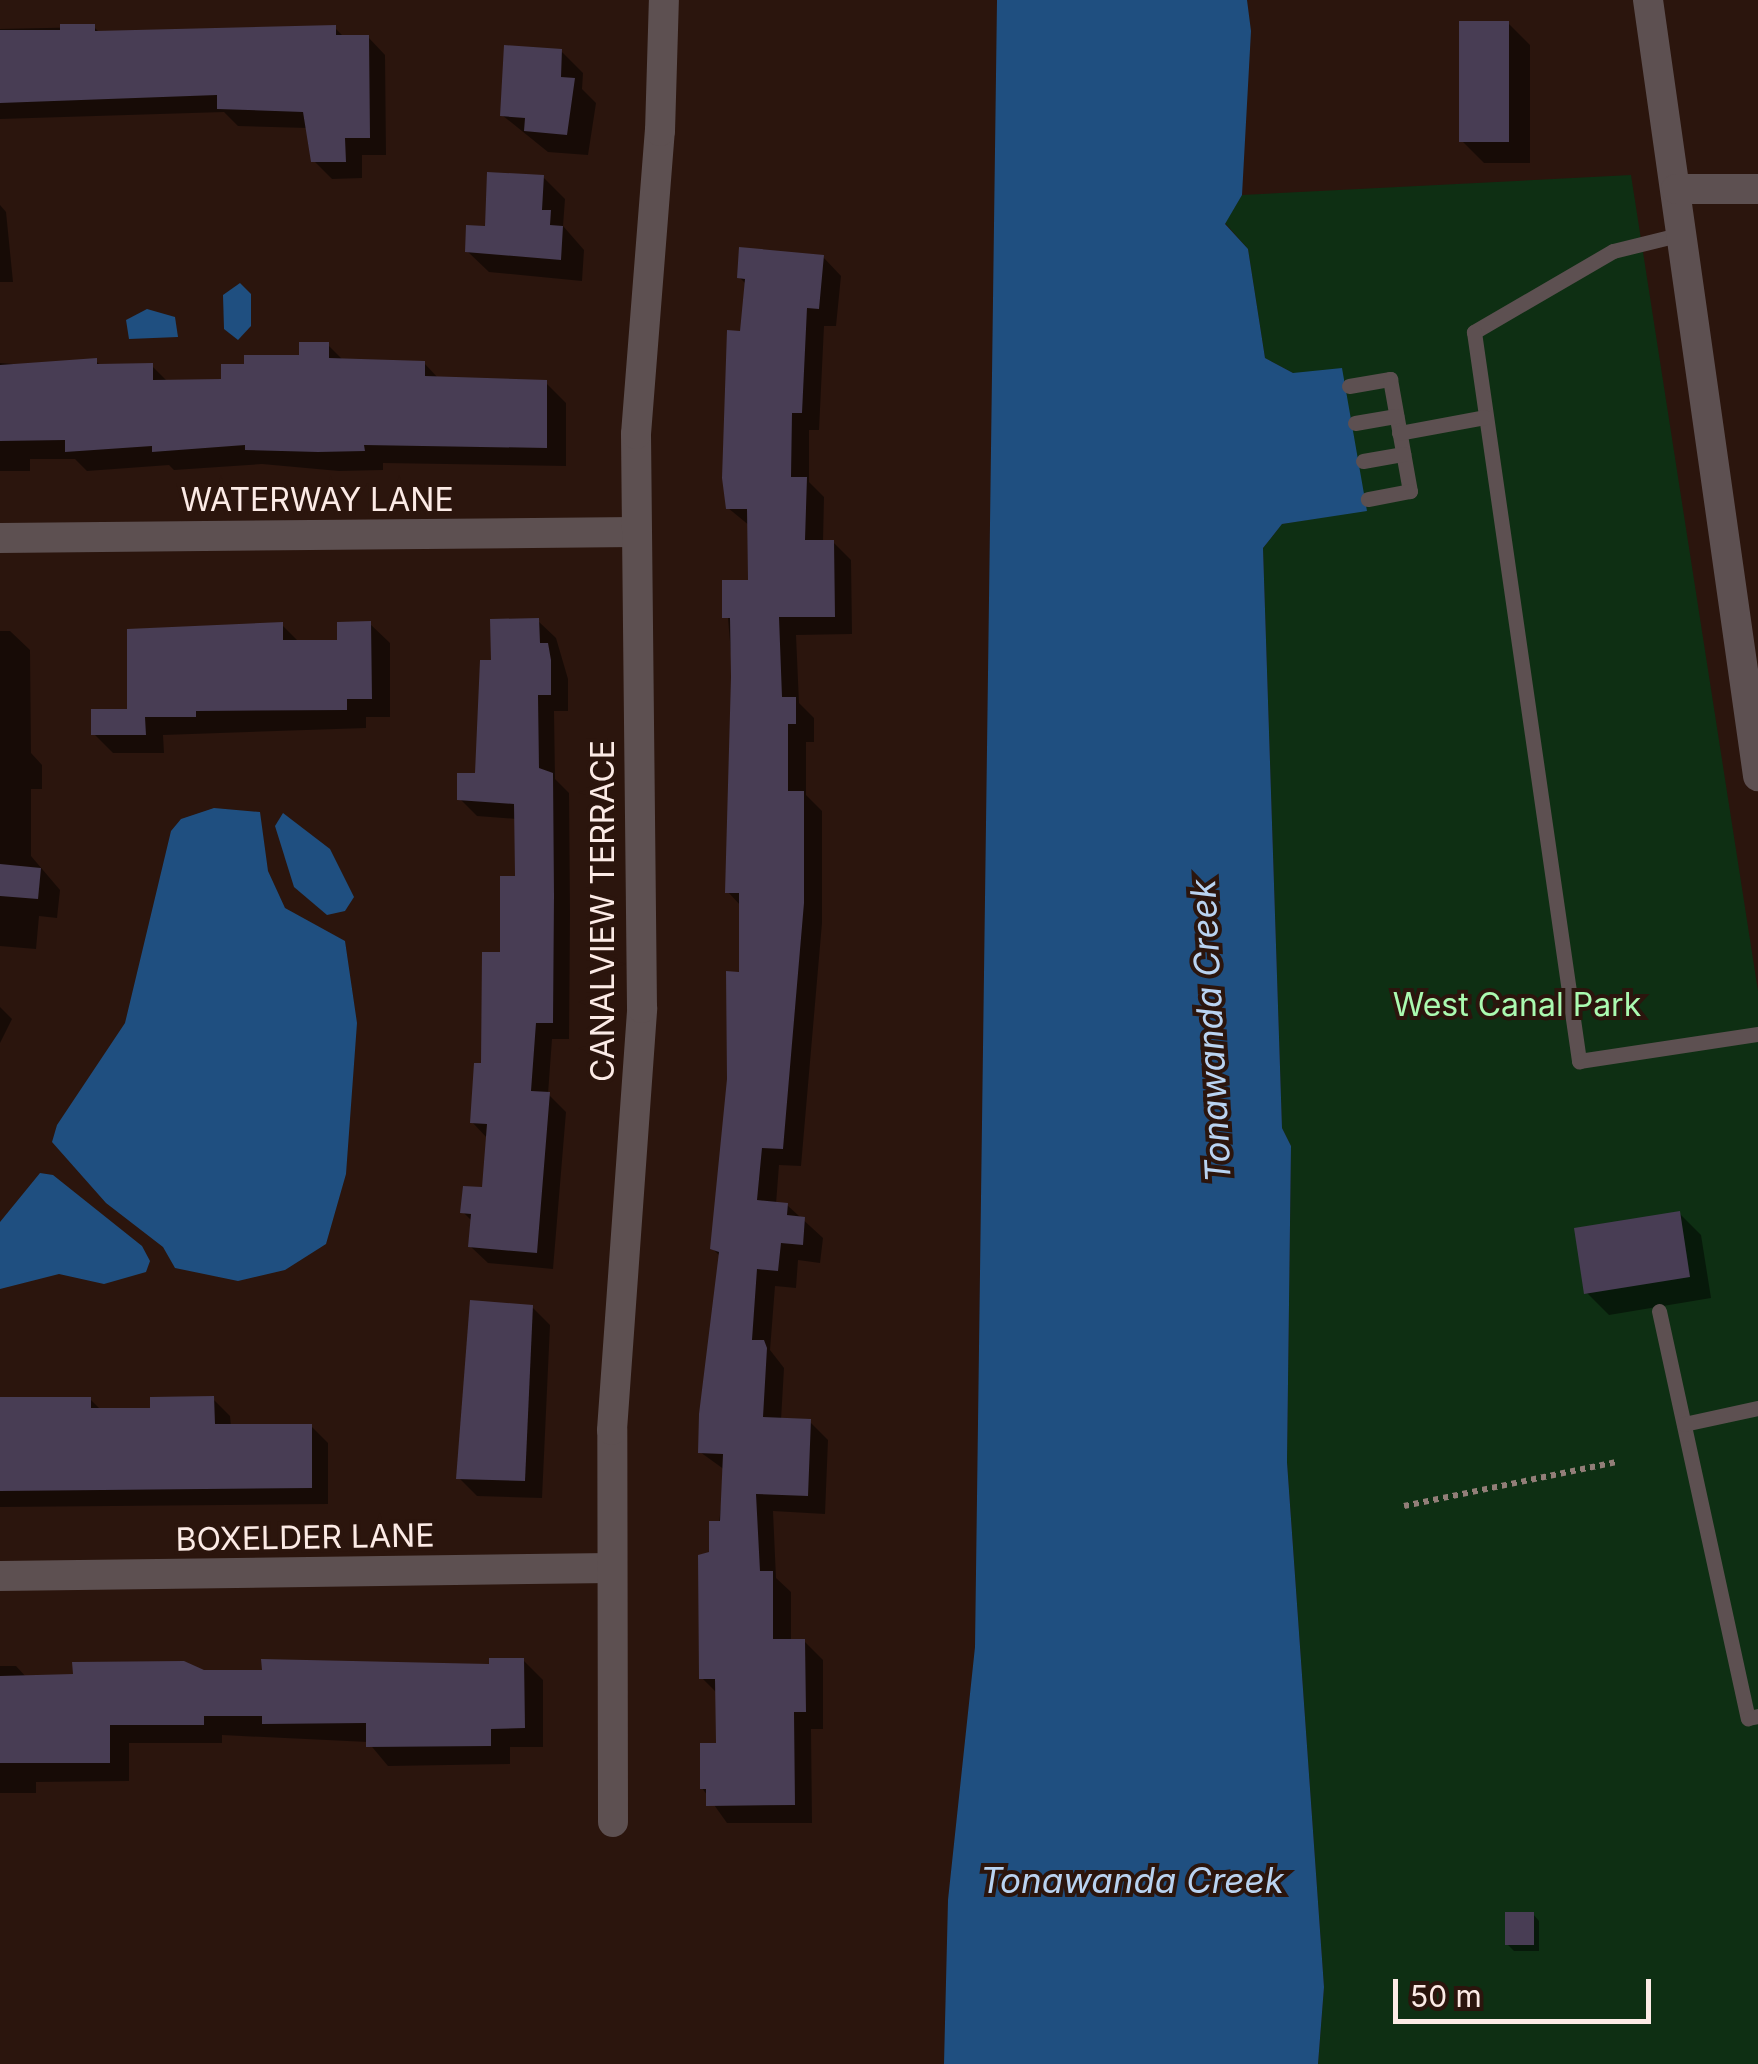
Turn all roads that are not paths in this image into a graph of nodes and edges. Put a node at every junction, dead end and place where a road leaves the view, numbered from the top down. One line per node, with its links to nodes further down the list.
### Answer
1 (664, 0): 13 (street, CANALVIEW TERRACE)
2 (1648, 0): 4 (street)
3 (1758, 189): 4 (street)
4 (1676, 190): 5 (street)
5 (1682, 234): 7 (lane); 15 (street)
6 (1349, 386): 9 (lane)
7 (1485, 417): 9 (lane); 16 (lane)
8 (1355, 423): 9 (lane)
9 (1398, 424): 10 (lane)
10 (1403, 454): 11 (lane); 12 (lane)
11 (1362, 461)
12 (1368, 499)
13 (635, 532): 14 (street, WATERWAY LANE); 20 (street, CANALVIEW TERRACE)
14 (0, 538)
15 (1758, 776)
16 (1758, 1034)
17 (1659, 1312): 19 (lane)
18 (1758, 1408): 19 (lane)
19 (1684, 1424): 22 (lane)
20 (611, 1568): 21 (street, BOXELDER LANE); 23 (street, CANALVIEW TERRACE)
21 (0, 1576)
22 (1758, 1716)
23 (614, 1822)

